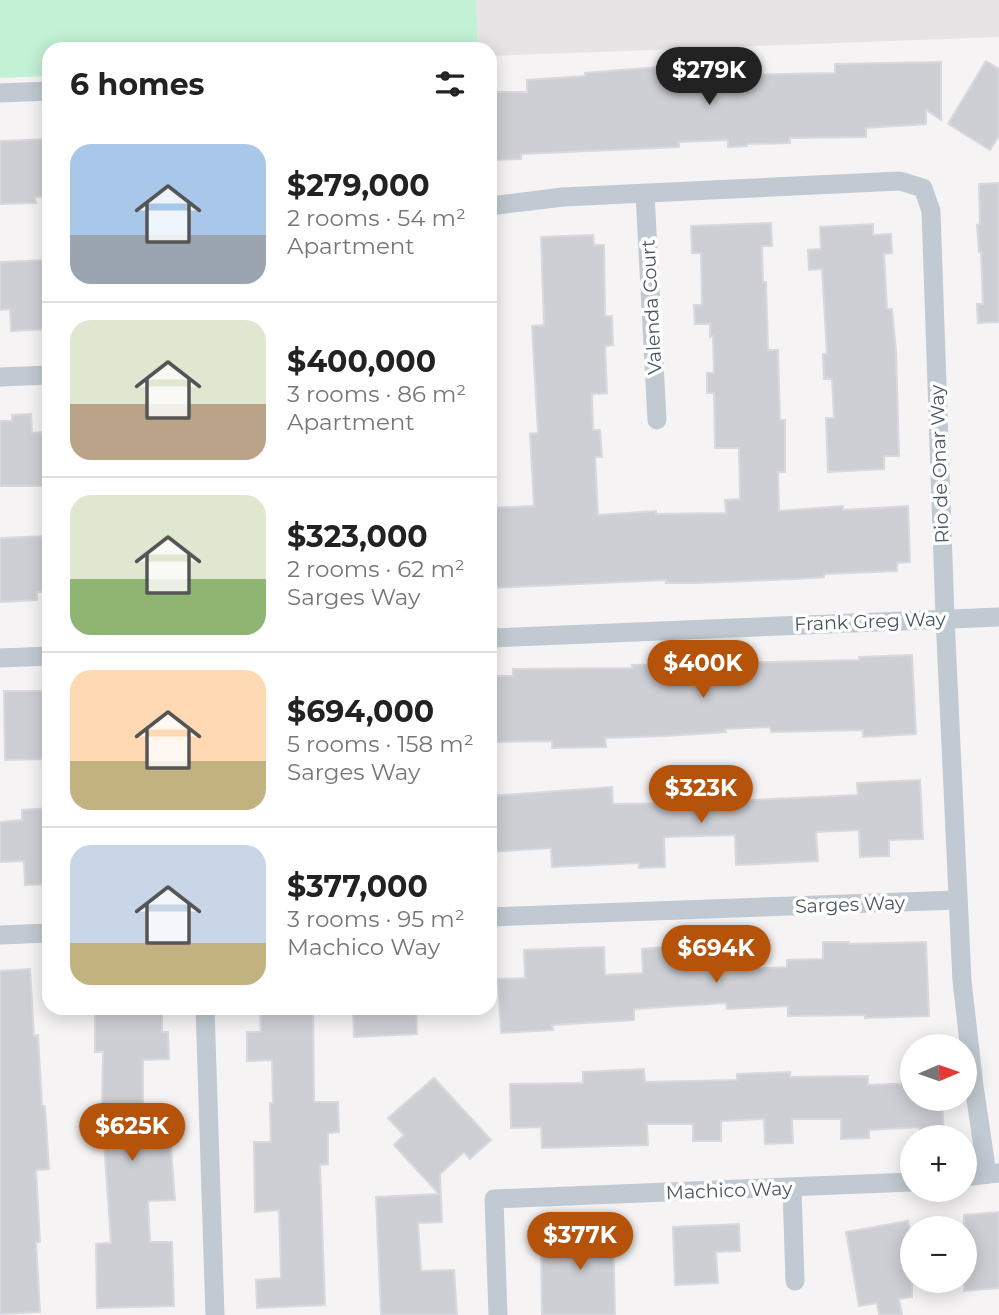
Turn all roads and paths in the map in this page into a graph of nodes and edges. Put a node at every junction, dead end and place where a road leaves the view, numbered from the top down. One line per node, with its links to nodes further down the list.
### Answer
1 (42, 91): 2 (street)
2 (0, 93)
3 (645, 194): 4 (street, Rio de Onar Way); 7 (street, Valenda Court); 8 (street, Rio de Onar Way)
4 (497, 205)
5 (42, 375): 6 (street)
6 (0, 377)
7 (657, 420)
8 (945, 617): 9 (street, Frank Greg Way); 10 (street, Frank Greg Way); 13 (street, Rio de Onar Way)
9 (999, 617)
10 (497, 638)
11 (42, 656): 12 (street)
12 (0, 658)
13 (957, 900): 14 (street, Sarges Way); 18 (street, Rio de Onar Way)
14 (497, 917)
15 (42, 933): 16 (street)
16 (0, 935)
17 (205, 1015): 22 (street)
18 (993, 1173)
19 (900, 1183): 20 (street, Machico Way)
20 (792, 1188): 21 (street); 23 (street, Machico Way)
21 (795, 1281)
22 (215, 1315)
23 (498, 1315)

